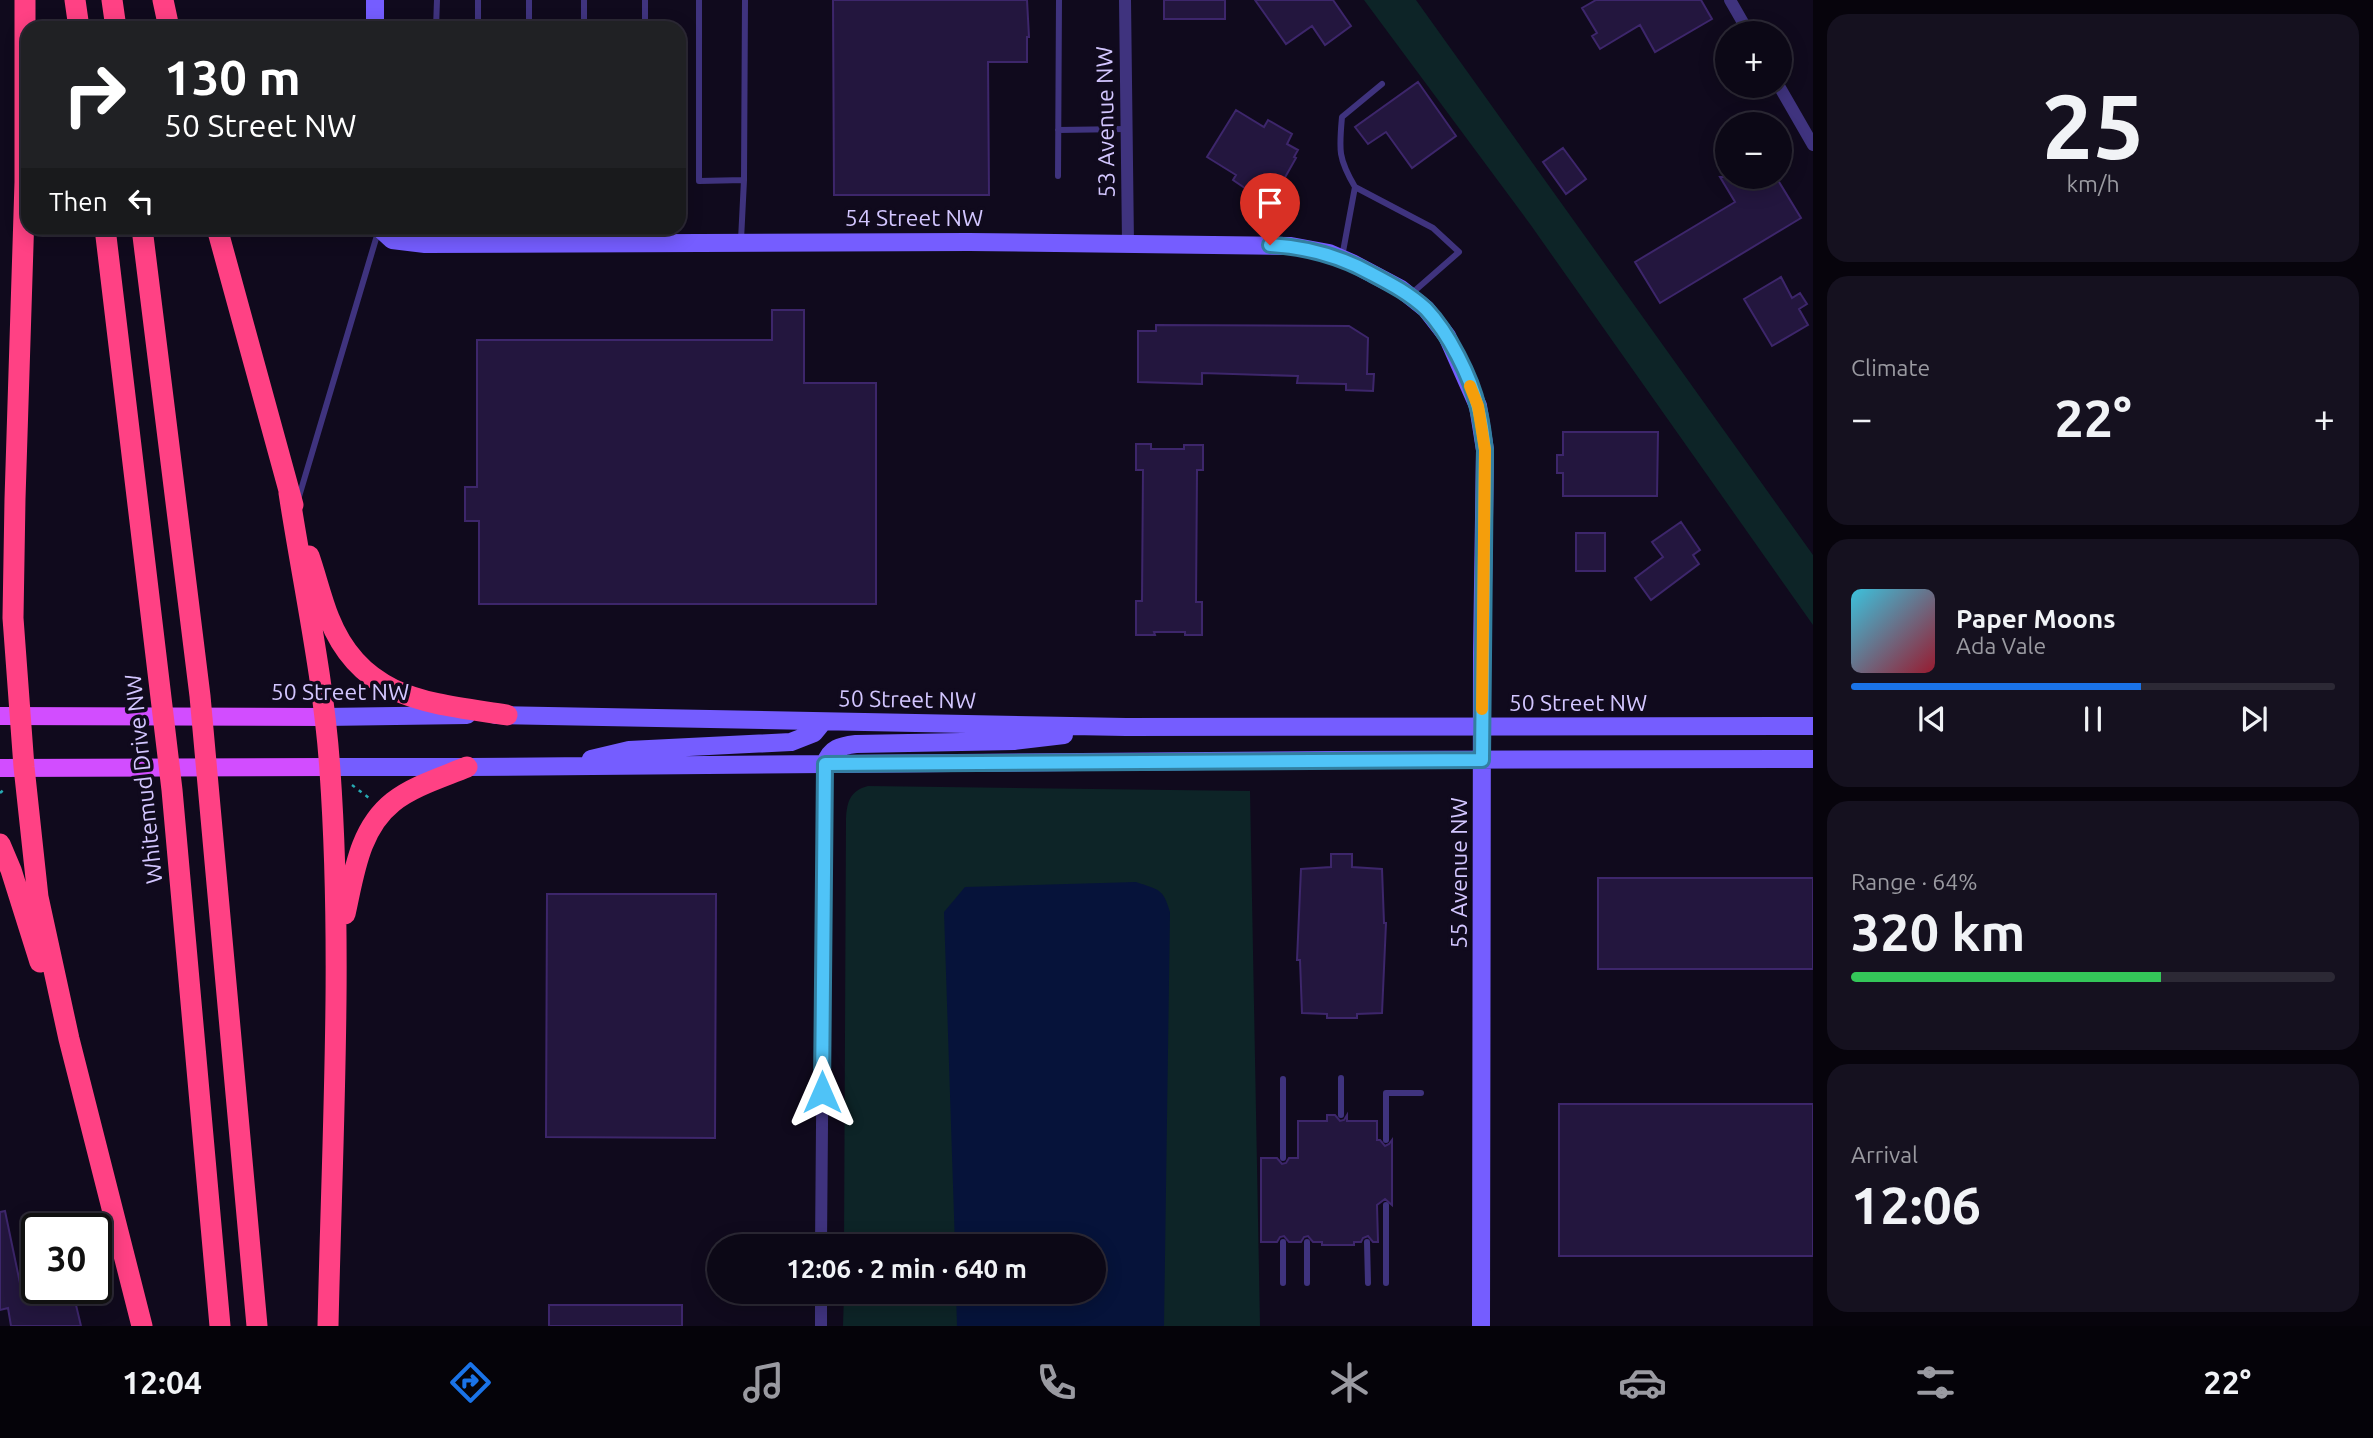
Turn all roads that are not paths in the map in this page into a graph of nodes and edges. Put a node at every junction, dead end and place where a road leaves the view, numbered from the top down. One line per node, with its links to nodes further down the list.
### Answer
1 (25, 0): 16 (highway)
2 (75, 0): 17 (highway)
3 (112, 0): 18 (highway)
4 (163, 0): 19 (highway)
5 (375, 0): 20 (main road)
6 (437, 0): 21 (lane)
7 (478, 0): 22 (lane)
8 (529, 0): 23 (lane)
9 (584, 0): 24 (lane)
10 (645, 0): 25 (lane)
11 (699, 0): 33 (lane)
12 (745, 0): 33 (lane)
13 (1059, 0): 30 (lane)
14 (1125, 0): 29 (street, 53 Avenue NW)
15 (1730, 0): 26 (street)
16 (25, 21)
17 (78, 21)
18 (115, 21)
19 (168, 21)
20 (374, 21)
21 (436, 21)
22 (478, 21)
23 (529, 21)
24 (584, 21)
25 (645, 21)
26 (1742, 21)
27 (1382, 85): 34 (lane)
28 (1786, 98): 31 (street)
29 (1126, 128): 30 (lane); 42 (street, 53 Avenue NW)
30 (1058, 130): 32 (lane)
31 (1813, 145)
32 (1058, 176)
33 (744, 180): 41 (lane)
34 (1355, 187): 43 (lane); 44 (lane)
35 (24, 235): 46 (highway)
36 (106, 235): 84 (highway, Whitemud Drive NW)
37 (143, 235): 85 (highway)
38 (219, 235): 47 (highway)
39 (380, 235): 47 (lane)
40 (389, 235): 41 (main road, 54 Street NW)
41 (741, 242): 42 (main road, 54 Street NW)
42 (1128, 243): 43 (main road, 54 Street NW)
43 (1342, 258): 44 (main road, 54 Street NW)
44 (1409, 295): 45 (main road, 54 Street NW)
45 (1426, 309): 55 (main road, 55 Avenue NW)
46 (15, 499): 48 (highway); 50 (highway)
47 (292, 503): 49 (highway); 51 (highway)
48 (0, 587)
49 (508, 715): 51 (main road, 50 Street NW); 52 (main road, 50 Street NW)
50 (10, 716): 51 (main road, 50 Street NW); 60 (highway)
51 (324, 717): 61 (highway)
52 (823, 722): 54 (main road, 50 Street NW); 59 (main road)
53 (1813, 726): 55 (main road, 50 Street NW)
54 (1126, 727): 55 (main road, 50 Street NW); 58 (main road)
55 (1482, 727): 57 (main road, 55 Avenue NW)
56 (1813, 759): 57 (main road)
57 (1482, 760): 58 (main road); 88 (main road, 55 Avenue NW)
58 (825, 764): 59 (main road); 74 (street)
59 (560, 766): 62 (main road)
60 (23, 767): 61 (main road); 63 (main road); 66 (highway)
61 (330, 767): 62 (main road); 65 (highway)
62 (467, 767): 65 (highway)
63 (0, 768)
64 (0, 844): 66 (highway)
65 (336, 953): 86 (highway)
66 (69, 1039): 83 (highway)
67 (1341, 1078): 70 (lane)
68 (1283, 1079): 72 (lane)
69 (1421, 1093): 71 (lane)
70 (1341, 1115)
71 (1386, 1140)
72 (1283, 1158)
73 (1386, 1205): 81 (lane)
74 (821, 1234)
75 (1283, 1242): 78 (lane)
76 (1307, 1242): 79 (lane)
77 (1367, 1242): 80 (lane)
78 (1283, 1283)
79 (1307, 1283)
80 (1368, 1283)
81 (1386, 1283)
82 (821, 1304): 87 (street)
83 (142, 1326)
84 (220, 1326)
85 (257, 1326)
86 (328, 1326)
87 (821, 1326)
88 (1481, 1326)

